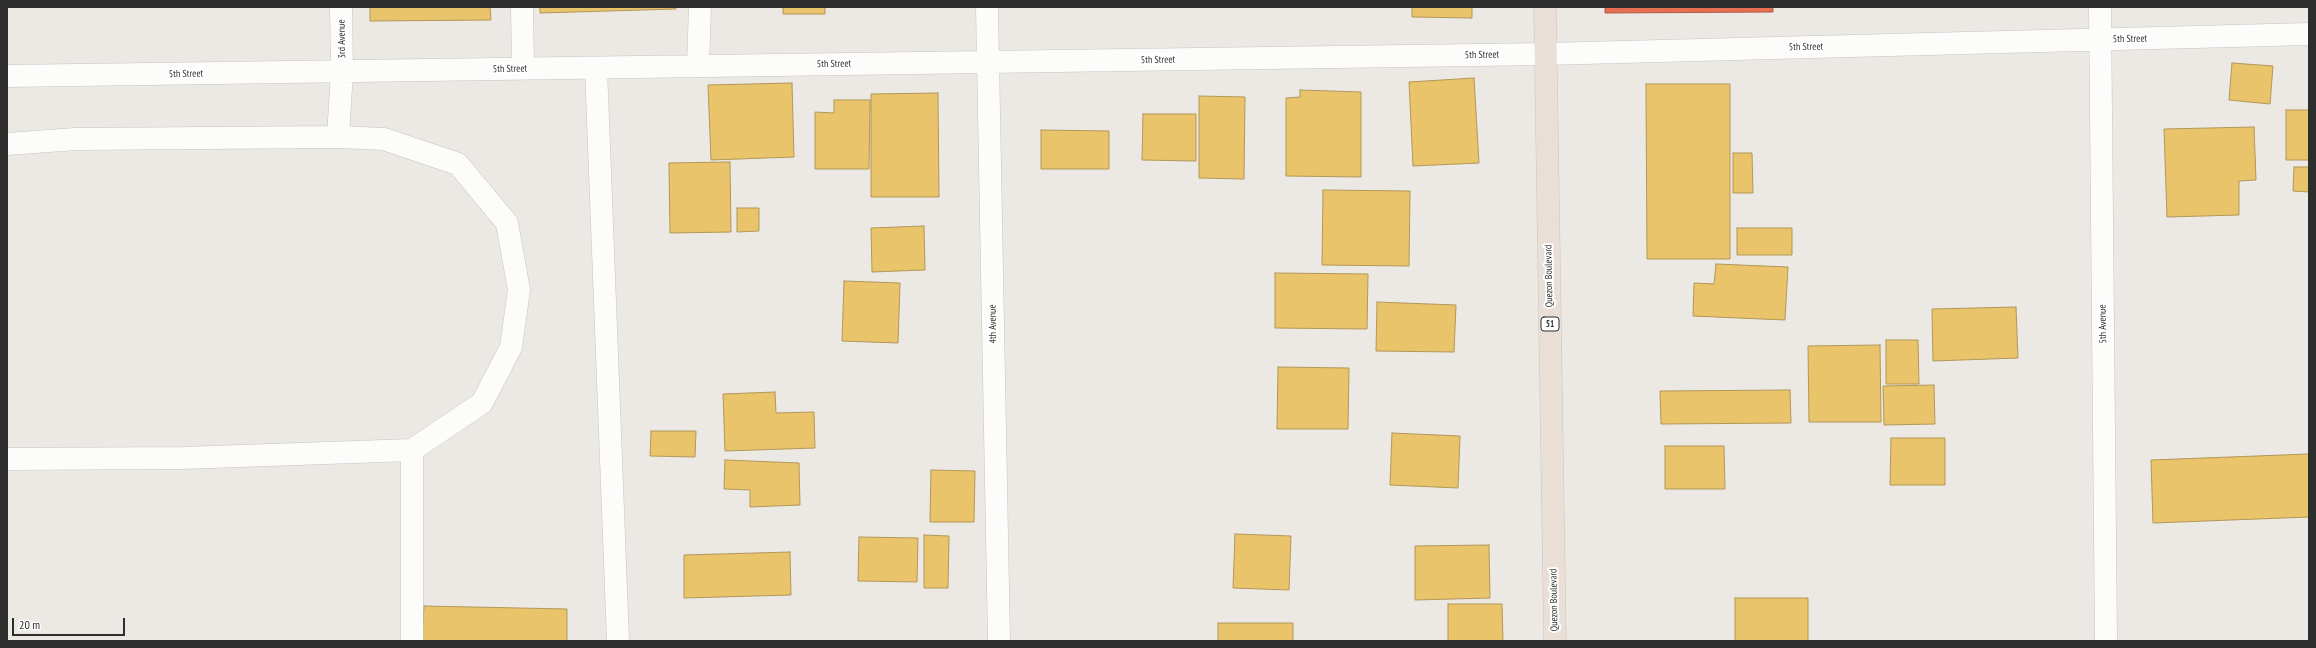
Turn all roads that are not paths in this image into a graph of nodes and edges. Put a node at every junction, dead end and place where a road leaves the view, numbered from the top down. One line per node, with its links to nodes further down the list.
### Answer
1 (342, 7): 14 (street, 3rd Avenue)
2 (522, 7): 12 (street)
3 (700, 7): 11 (street)
4 (987, 7): 10 (street, 4th Avenue)
5 (1545, 7): 9 (highway, Quezon Boulevard / 51)
6 (2100, 7): 8 (street, 5th Avenue)
7 (2309, 34): 8 (street, 5th Street)
8 (2100, 40): 9 (street, 5th Street); 24 (street, 5th Avenue)
9 (1546, 54): 10 (street, 5th Street); 23 (highway, Quezon Boulevard / 51)
10 (988, 62): 11 (street, 5th Street); 22 (street, 4th Avenue)
11 (698, 66): 13 (street, 5th Street)
12 (523, 68): 13 (street, 5th Street); 14 (street, 5th Street)
13 (596, 68): 21 (street)
14 (342, 71): 15 (street, 5th Street); 16 (street, 3rd Avenue)
15 (7, 76)
16 (338, 137): 17 (street); 18 (street)
17 (7, 144)
18 (412, 450): 19 (street); 20 (street)
19 (7, 459)
20 (412, 641)
21 (618, 641)
22 (999, 641)
23 (1555, 641)
24 (2106, 641)

